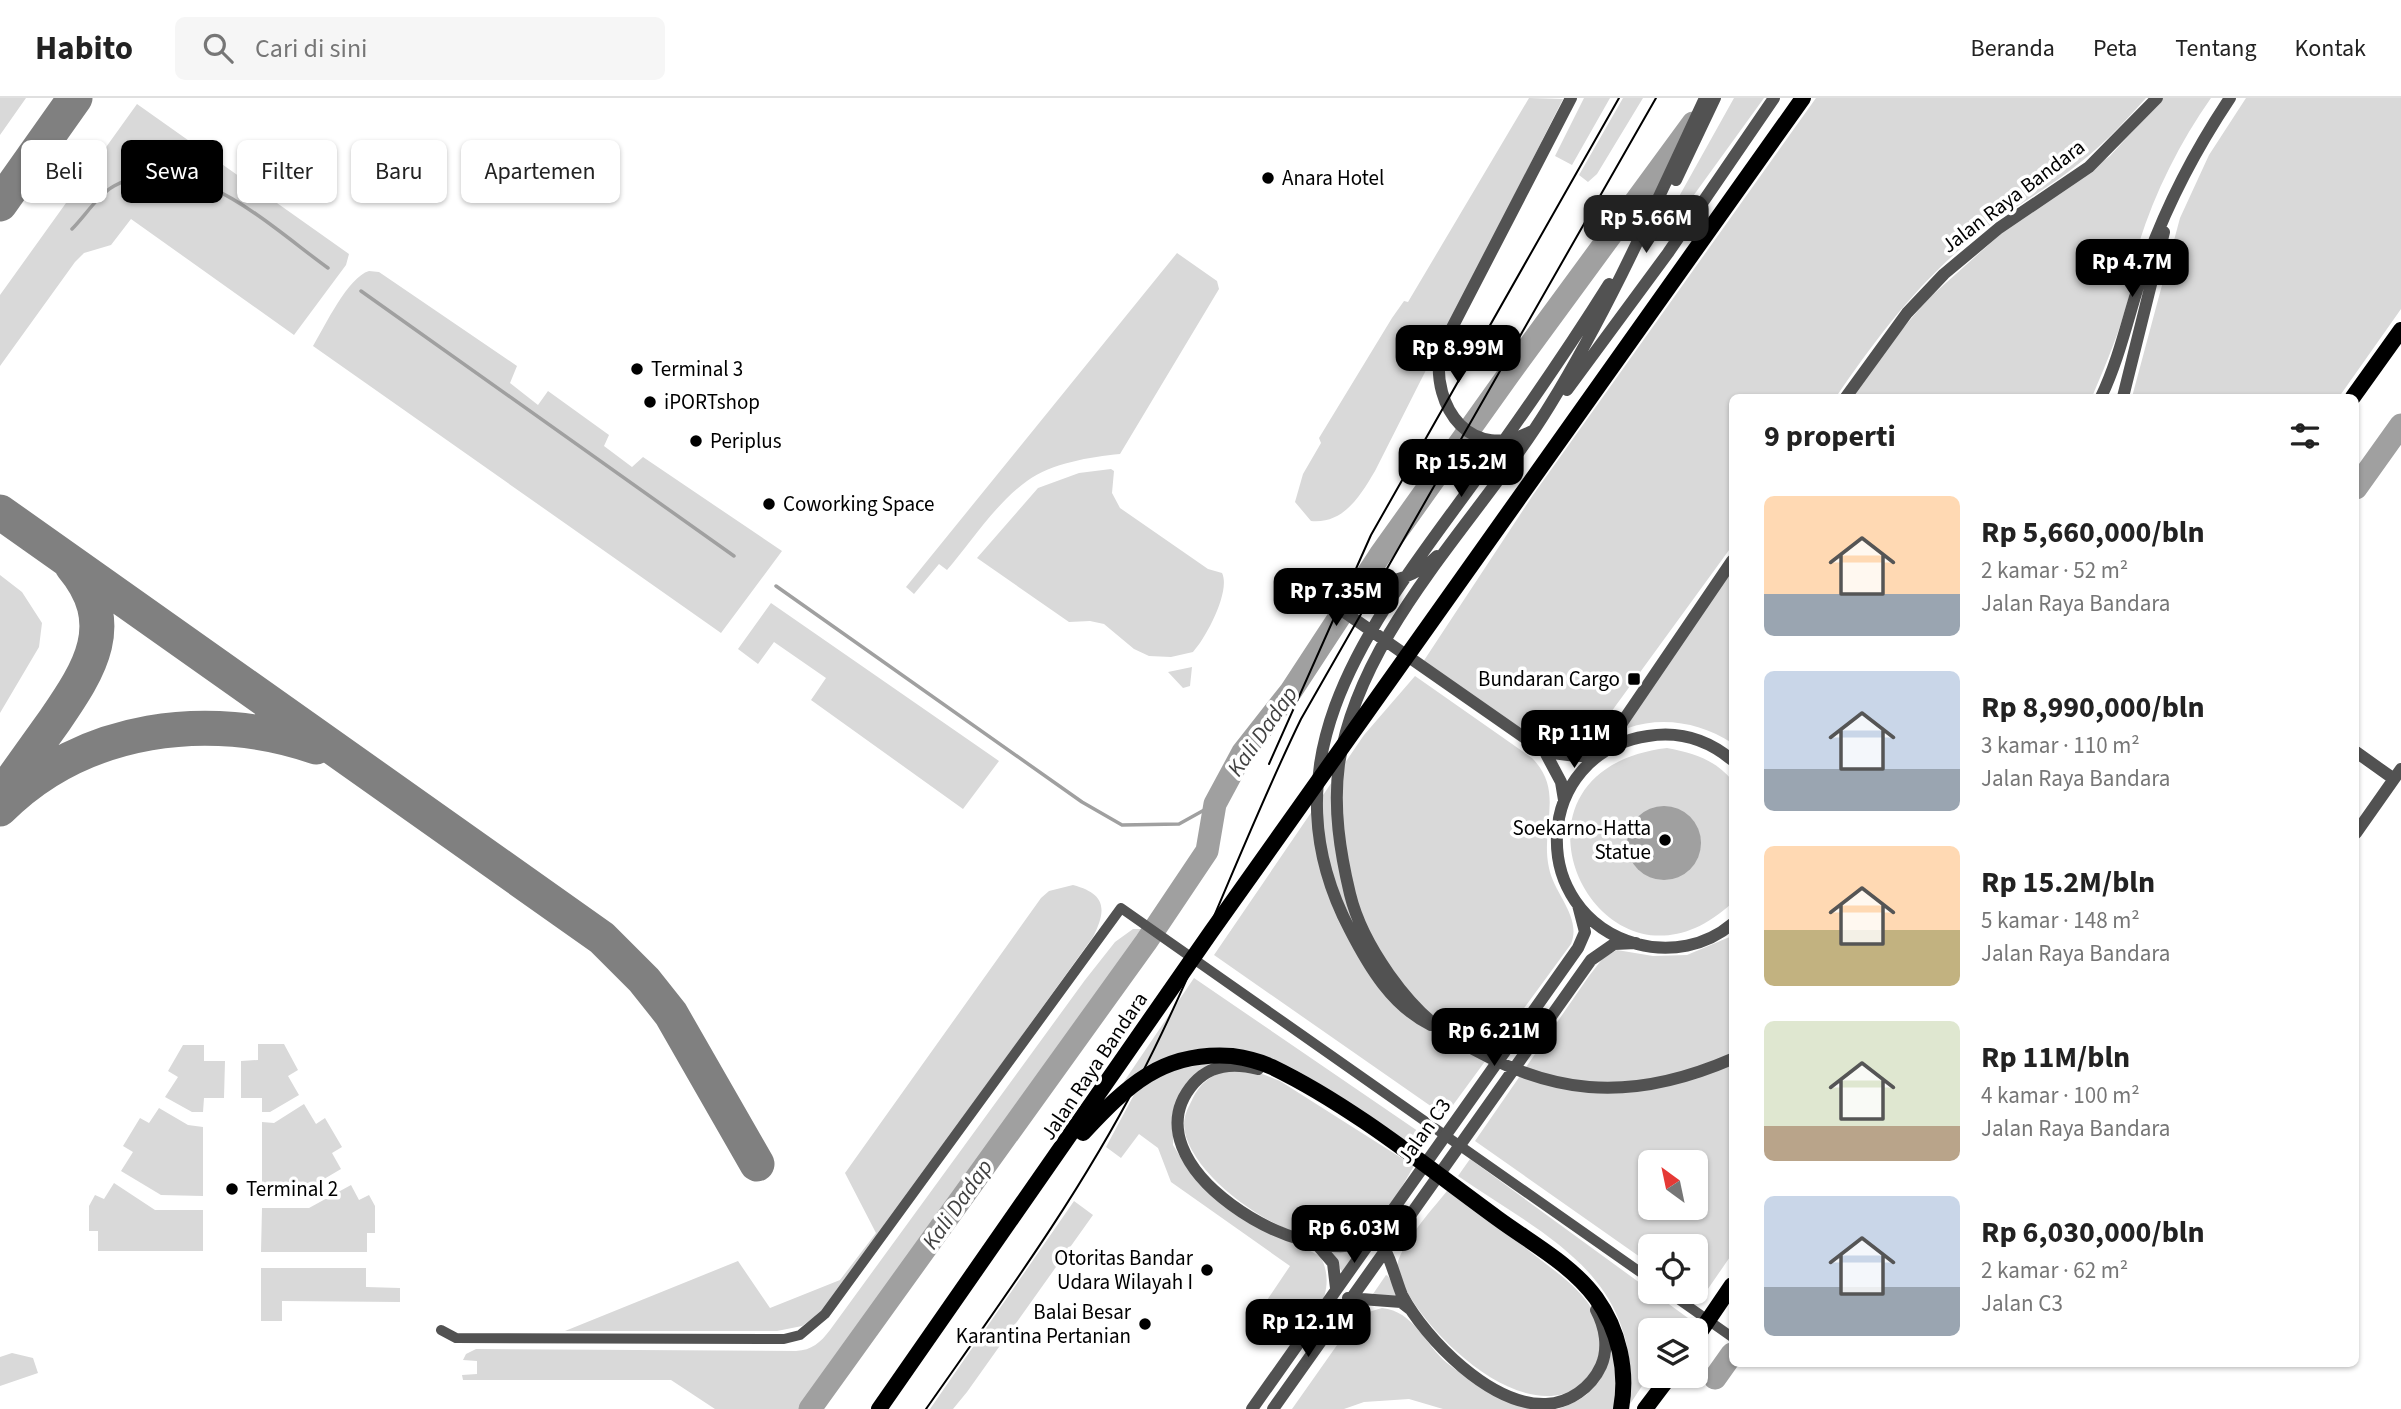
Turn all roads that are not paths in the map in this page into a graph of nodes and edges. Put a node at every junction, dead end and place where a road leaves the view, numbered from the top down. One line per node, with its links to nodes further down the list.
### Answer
1 (1571, 98): 14 (street)
2 (1705, 98): 26 (street)
3 (1716, 98): 26 (street)
4 (1774, 98): 14 (street)
5 (1803, 98): 29 (main road, Jalan Raya Bandara)
6 (2157, 98): 10 (street, Jalan Raya Bandara)
7 (2230, 98): 8 (street)
8 (2169, 207): 11 (street); 12 (street)
9 (2401, 330): 13 (main road)
10 (1848, 394)
11 (2102, 394)
12 (2124, 394)
13 (2355, 394)
14 (1539, 428): 16 (street)
15 (1729, 565): 17 (street)
16 (1545, 752): 17 (street); 21 (street)
17 (1601, 752): 19 (street); 21 (street)
18 (2359, 754): 20 (street)
19 (1729, 758)
20 (2398, 774): 22 (street)
21 (1564, 800): 23 (street)
22 (2359, 829)
23 (1578, 905): 25 (street); 30 (street, Jalan C3)
24 (1729, 926): 25 (street)
25 (1636, 943): 32 (street, Jalan C3)
26 (1437, 1028): 27 (street)
27 (1729, 1060)
28 (1308, 1086): 29 (main road); 31 (street); 33 (main road)
29 (1044, 1176): 44 (main road, Jalan Raya Bandara)
30 (1370, 1239): 31 (street); 32 (street); 35 (street, Jalan C3)
31 (1313, 1241): 35 (street)
32 (1385, 1249): 37 (street, Jalan C3); 39 (street)
33 (1542, 1250): 39 (street); 47 (main road)
34 (1638, 1271): 41 (street)
35 (1336, 1290): 37 (street); 45 (street, Jalan C3)
36 (1728, 1292): 40 (main road)
37 (1350, 1300): 39 (street); 46 (street, Jalan C3)
38 (1685, 1304): 42 (street)
39 (1411, 1310)
40 (1708, 1321)
41 (441, 1330)
42 (1729, 1335)
43 (1661, 1388): 48 (main road)
44 (879, 1409)
45 (1252, 1409)
46 (1273, 1409)
47 (1621, 1409)
48 (1645, 1409)

